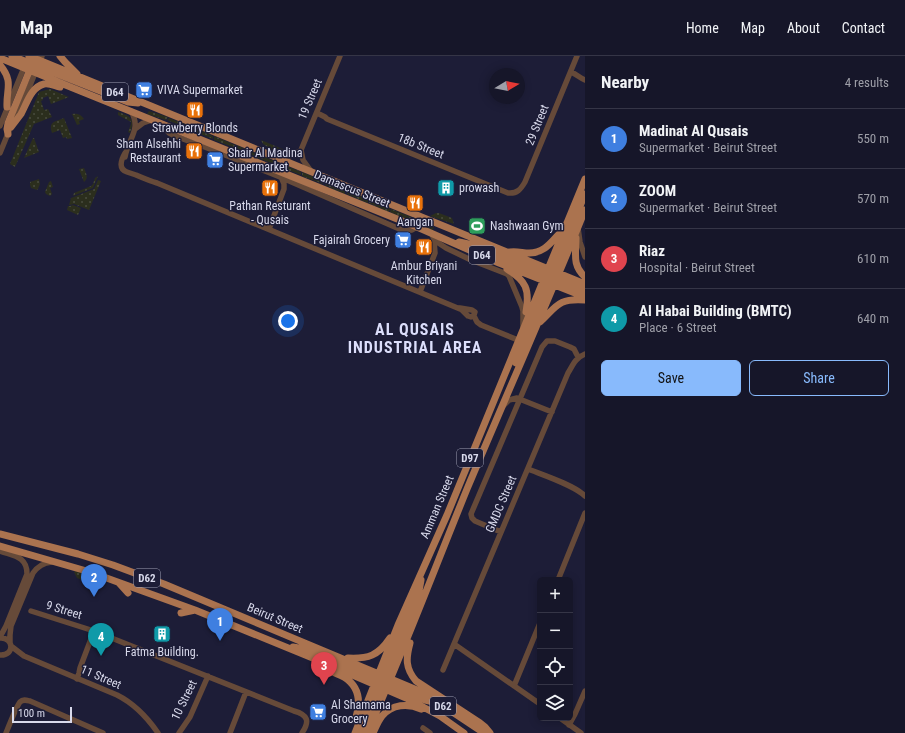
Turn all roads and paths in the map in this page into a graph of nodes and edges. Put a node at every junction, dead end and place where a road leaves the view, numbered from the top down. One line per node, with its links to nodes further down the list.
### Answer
1 (12, 56): 6 (main road)
2 (60, 56): 9 (main road)
3 (340, 56): 17 (street, 19 Street)
4 (577, 56): 8 (street, 29 Street)
5 (0, 58): 6 (main road, Damascus Street / D64)
6 (33, 63): 9 (main road, Damascus Street / D64); 11 (main road, Damascus Street / D64); 12 (main road); 14 (street); 21 (street); 23 (main road)
7 (0, 65): 14 (main road)
8 (570, 74): 10 (street); 32 (street, 29 Street)
9 (82, 78): 12 (main road, Damascus Street / D64)
10 (583, 79)
11 (68, 86): 16 (main road, Damascus Street / D64); 21 (main road)
12 (142, 103): 15 (main road, Damascus Street / D64)
13 (166, 106): 15 (main road)
14 (7, 107): 20 (street)
15 (156, 108): 26 (main road, Damascus Street / D64)
16 (131, 111): 18 (main road, Damascus Street / D64); 22 (street)
17 (316, 114): 24 (street, 19 Street); 32 (street, 18b Street)
18 (152, 120): 19 (main road, Damascus Street / D64); 22 (street)
19 (160, 123): 28 (street); 35 (main road, Damascus Street / D64)
20 (0, 126)
21 (11, 127): 23 (street)
22 (135, 129): 36 (street)
23 (8, 134): 25 (street)
24 (301, 150): 26 (street); 27 (street)
25 (0, 153)
26 (279, 158): 27 (main road, Damascus Street / D64)
27 (311, 172): 42 (main road, Damascus Street / D64)
28 (280, 177): 30 (street); 31 (street)
29 (585, 179): 37 (main road, Amman Street / D97)
30 (297, 184): 31 (street); 35 (street)
31 (284, 192): 36 (street)
32 (508, 193)
33 (585, 194): 46 (main road)
34 (585, 210): 38 (main road, Amman Street / D97)
35 (417, 227): 39 (main road, Damascus Street / D64)
36 (269, 229): 50 (street)
37 (564, 230): 42 (main road); 46 (main road, Amman Street / D97)
38 (577, 231): 44 (street); 46 (main road, Amman Street / D97); 47 (main road)
39 (433, 237): 40 (main road, Damascus Street / D64); 41 (street); 43 (street)
40 (451, 242): 45 (main road, Damascus Street / D64); 46 (main road)
41 (446, 248): 43 (street); 54 (street)
42 (507, 252): 46 (main road, Damascus Street / D64)
43 (435, 253): 50 (street)
44 (585, 257)
45 (499, 263): 46 (main road, Damascus Street / D64); 52 (main road)
46 (551, 277): 48 (main road, Damascus Street / D64); 49 (main road); 51 (main road, Damascus Street / D64); 52 (main road, Amman Street / D97); 53 (main road, Amman Street / D97); 59 (main road)
47 (585, 277)
48 (585, 284)
49 (585, 290)
50 (420, 292): 55 (street)
51 (585, 298): 53 (main road)
52 (527, 319): 54 (main road, Amman Street / D97)
53 (538, 323): 59 (main road, Amman Street / D97)
54 (524, 327): 55 (main road, Amman Street / D97)
55 (518, 340): 73 (main road, Amman Street / D97)
56 (585, 353): 57 (street, GMDC Street); 58 (street, GMDC Street)
57 (577, 355): 58 (street, GMDC Street); 60 (street)
58 (568, 373): 62 (street, GMDC Street)
59 (514, 377): 61 (main road, Amman Street / D97)
60 (520, 398): 61 (street); 62 (street); 68 (street)
61 (502, 406): 81 (main road, Amman Street / D97)
62 (552, 412): 63 (street, GMDC Street)
63 (528, 469): 64 (street); 68 (street, GMDC Street)
64 (572, 487): 65 (street); 66 (street)
65 (585, 490)
66 (585, 496)
67 (585, 514): 74 (street)
68 (501, 532): 86 (street, GMDC Street)
69 (0, 534): 90 (main road, Beirut Street / D62)
70 (0, 546): 72 (main road, Beirut Street / D62)
71 (0, 551): 84 (street)
72 (55, 561): 75 (main road, Beirut Street / D62); 85 (street)
73 (421, 572): 80 (main road, Amman Street / D97); 96 (main road)
74 (559, 577)
75 (118, 581): 76 (main road); 77 (main road, Beirut Street / D62)
76 (128, 593)
77 (195, 610): 79 (main road); 87 (main road, Beirut Street / D62)
78 (31, 611): 82 (street, 9 Street)
79 (181, 613)
80 (398, 625): 90 (main road); 96 (main road, Amman Street / D97)
81 (412, 626): 96 (main road, Amman Street / D97); 116 (main road)
82 (94, 630): 94 (street, 9 Street); 95 (street)
83 (537, 630): 97 (street)
84 (0, 638): 85 (street, 11 Street)
85 (11, 644): 88 (street); 89 (street, 11 Street)
86 (454, 644): 93 (street, GMDC Street); 97 (street)
87 (288, 648): 91 (main road, Beirut Street / D62); 96 (main road)
88 (4, 655): 89 (street, 11 Street); 92 (street)
89 (24, 656): 95 (street, 11 Street)
90 (342, 658): 96 (main road, Beirut Street / D62)
91 (320, 661): 96 (main road, Beirut Street / D62); 110 (main road)
92 (0, 662)
93 (443, 670)
94 (208, 676): 99 (street, 9 Street); 107 (street, 10 Street)
95 (76, 678): 106 (street, 11 Street)
96 (383, 681): 101 (main road, Beirut Street / D62); 110 (main road, Amman Street / D97); 111 (main road); 112 (main road, Amman Street / D97); 115 (main road, D62)
97 (514, 686): 100 (street)
98 (585, 691): 103 (street)
99 (246, 692): 108 (street); 109 (street, 9 Street)
100 (537, 702)
101 (440, 716): 113 (main road); 114 (main road, Beirut Street / D62)
102 (564, 721): 103 (street)
103 (569, 725): 117 (street)
104 (6, 733): 105 (street)
105 (103, 733)
106 (158, 733)
107 (179, 733)
108 (230, 733)
109 (302, 733)
110 (354, 733)
111 (362, 733)
112 (367, 733)
113 (373, 733)
114 (464, 733)
115 (484, 733)
116 (490, 733)
117 (581, 733)

